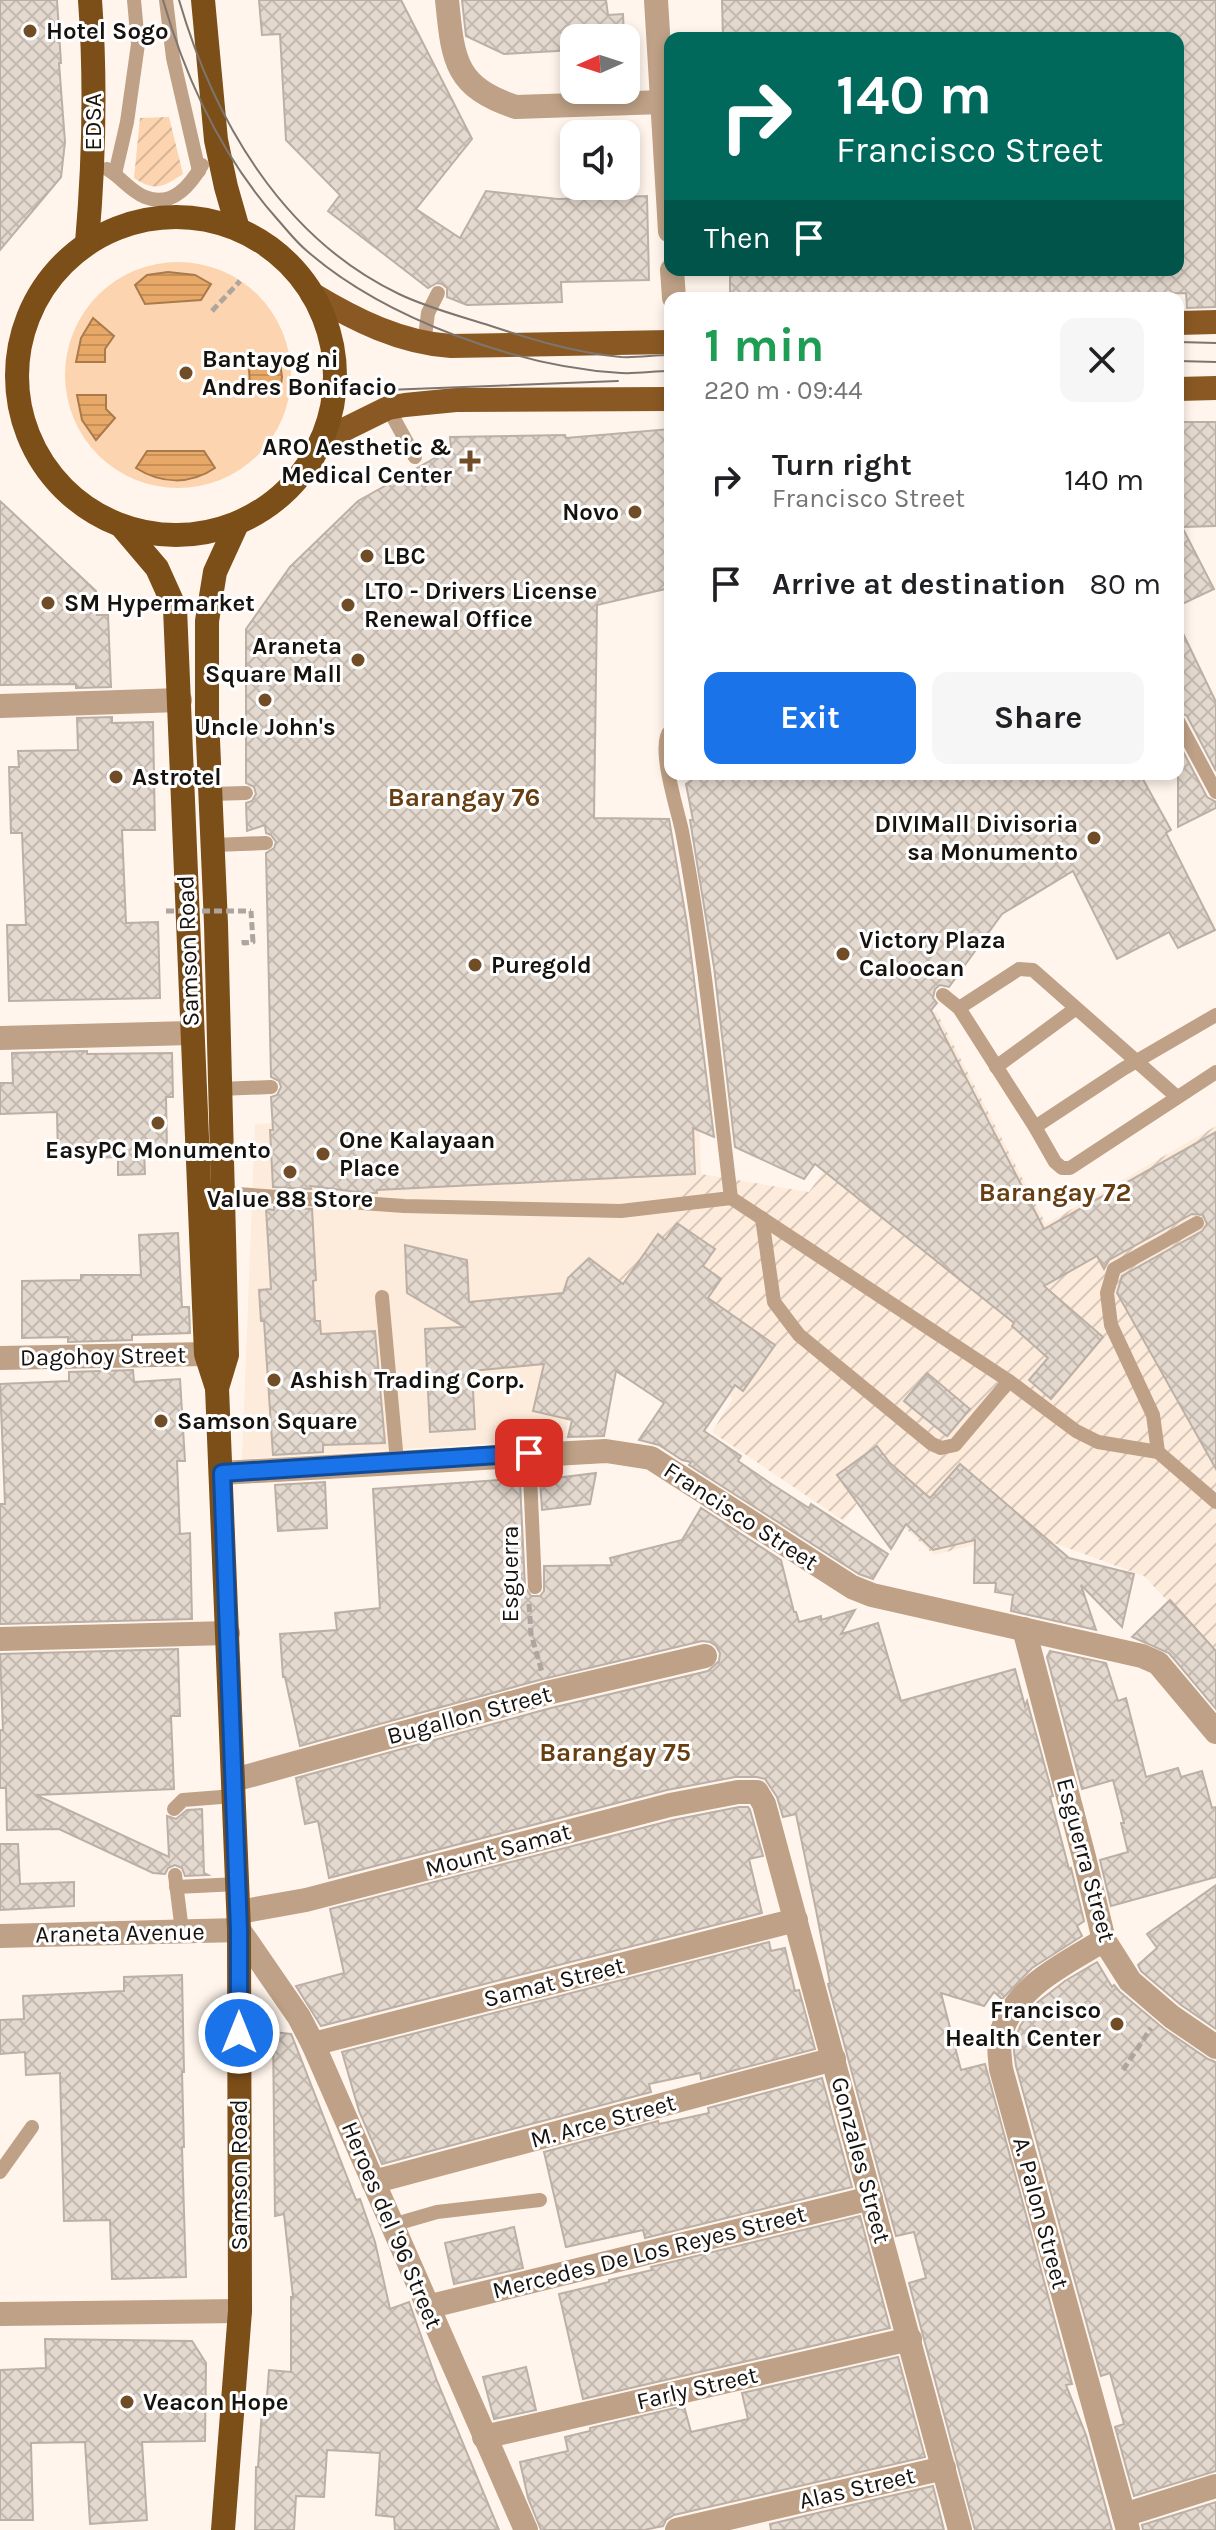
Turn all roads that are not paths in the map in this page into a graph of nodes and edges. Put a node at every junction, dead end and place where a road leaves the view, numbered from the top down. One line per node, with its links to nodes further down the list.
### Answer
1 (90, 0): 10 (highway, EDSA)
2 (134, 0): 12 (lane)
3 (166, 0): 11 (lane)
4 (203, 0): 9 (highway)
5 (447, 0): 8 (street)
6 (656, 0): 7 (street)
7 (664, 74)
8 (664, 102)
9 (216, 140): 11 (lane); 13 (highway)
10 (93, 161): 12 (lane); 14 (highway, EDSA)
11 (199, 171): 12 (lane)
12 (115, 174)
13 (238, 229): 14 (highway); 16 (highway)
14 (87, 243): 17 (highway)
15 (438, 293): 22 (lane)
16 (312, 294): 22 (main road); 29 (highway)
17 (29, 314): 20 (highway); 28 (highway)
18 (1216, 322): 19 (main road)
19 (1184, 323)
20 (0, 335)
21 (664, 342): 22 (main road)
22 (424, 344)
23 (1216, 388): 24 (main road)
24 (1184, 389)
25 (664, 399): 26 (main road)
26 (388, 408): 29 (main road); 30 (lane)
27 (0, 417): 28 (highway)
28 (29, 438): 32 (highway)
29 (321, 441): 31 (highway)
30 (415, 457)
31 (237, 524): 32 (highway); 39 (highway, Samson Road)
32 (123, 528): 33 (highway, Samson Road)
33 (180, 700): 34 (street); 46 (highway, Samson Road)
34 (0, 706)
35 (1184, 732): 37 (lane)
36 (670, 780): 56 (lane)
37 (1216, 792)
38 (246, 793): 39 (lane)
39 (211, 794): 41 (highway, Samson Road)
40 (266, 843): 41 (lane)
41 (213, 845): 52 (highway, Samson Road)
42 (943, 995): 43 (lane)
43 (959, 1008): 44 (lane); 49 (lane)
44 (1075, 1009): 48 (lane); 49 (lane)
45 (1216, 1015): 48 (lane)
46 (191, 1033): 47 (street); 60 (highway, Samson Road)
47 (0, 1038)
48 (1136, 1062): 53 (lane); 54 (lane)
49 (996, 1067): 54 (lane)
50 (1216, 1072): 53 (lane)
51 (271, 1087): 52 (lane)
52 (220, 1089): 55 (highway, Samson Road)
53 (1177, 1097): 54 (lane)
54 (1035, 1127)
55 (223, 1193): 56 (lane); 63 (highway, Samson Road)
56 (731, 1198): 57 (lane)
57 (762, 1218): 62 (lane); 62 (lane)
58 (1197, 1223): 64 (lane)
59 (382, 1297): 66 (lane)
60 (206, 1354): 61 (street, Dagohoy Street); 63 (highway, Samson Road)
61 (0, 1358)
62 (1009, 1381): 64 (lane)
63 (217, 1388): 67 (highway, Samson Road)
64 (1158, 1452): 68 (lane)
65 (529, 1453): 66 (street, Francisco Street); 69 (lane, Esguerra); 70 (street, Francisco Street)
66 (397, 1462): 67 (street, Francisco Street)
67 (222, 1473): 71 (highway, Samson Road)
68 (1216, 1502)
69 (535, 1587)
70 (1024, 1629): 74 (street, Francisco Street); 83 (street, Esguerra Street)
71 (228, 1633): 72 (street); 75 (highway, Samson Road)
72 (0, 1639)
73 (705, 1656): 75 (street, Bugallon Street)
74 (1216, 1732)
75 (234, 1788): 77 (lane); 78 (highway, Samson Road)
76 (757, 1792): 79 (street, Gonzales Street); 80 (street, Mount Samat)
77 (174, 1809)
78 (238, 1884): 80 (highway, Samson Road); 81 (lane)
79 (796, 1920): 84 (street, Samat Street); 86 (street, Gonzales Street)
80 (239, 1921): 81 (street, Araneta Avenue); 84 (street, Heroes del '96 Street); 94 (highway, Samson Road)
81 (182, 1931): 82 (street, Araneta Avenue)
82 (0, 1936)
83 (1104, 1940): 85 (street, Esguerra Street); 100 (street, A. Palon Street)
84 (313, 2044): 89 (street, Heroes del '96 Street)
85 (1216, 2047)
86 (834, 2059): 89 (street, M. Arce Street); 90 (street, Gonzales Street)
87 (32, 2127): 88 (lane)
88 (0, 2172)
89 (373, 2182): 92 (street, Heroes del '96 Street)
90 (871, 2198): 93 (street, Mercedes De Los Reyes Street); 96 (street, Gonzales Street)
91 (540, 2200): 92 (lane)
92 (392, 2225): 93 (street, Heroes del '96 Street)
93 (427, 2307): 97 (street, Heroes del '96 Street)
94 (240, 2311): 95 (street); 101 (highway, Samson Road)
95 (0, 2314)
96 (910, 2339): 97 (street, Farly Street); 98 (street, Gonzales Street)
97 (484, 2437): 102 (street, Heroes del '96 Street)
98 (944, 2468): 103 (street, Alas Street); 104 (street, Gonzales Street)
99 (1216, 2486): 100 (street)
100 (1126, 2522)
101 (223, 2530)
102 (526, 2530)
103 (677, 2530)
104 (960, 2530)

